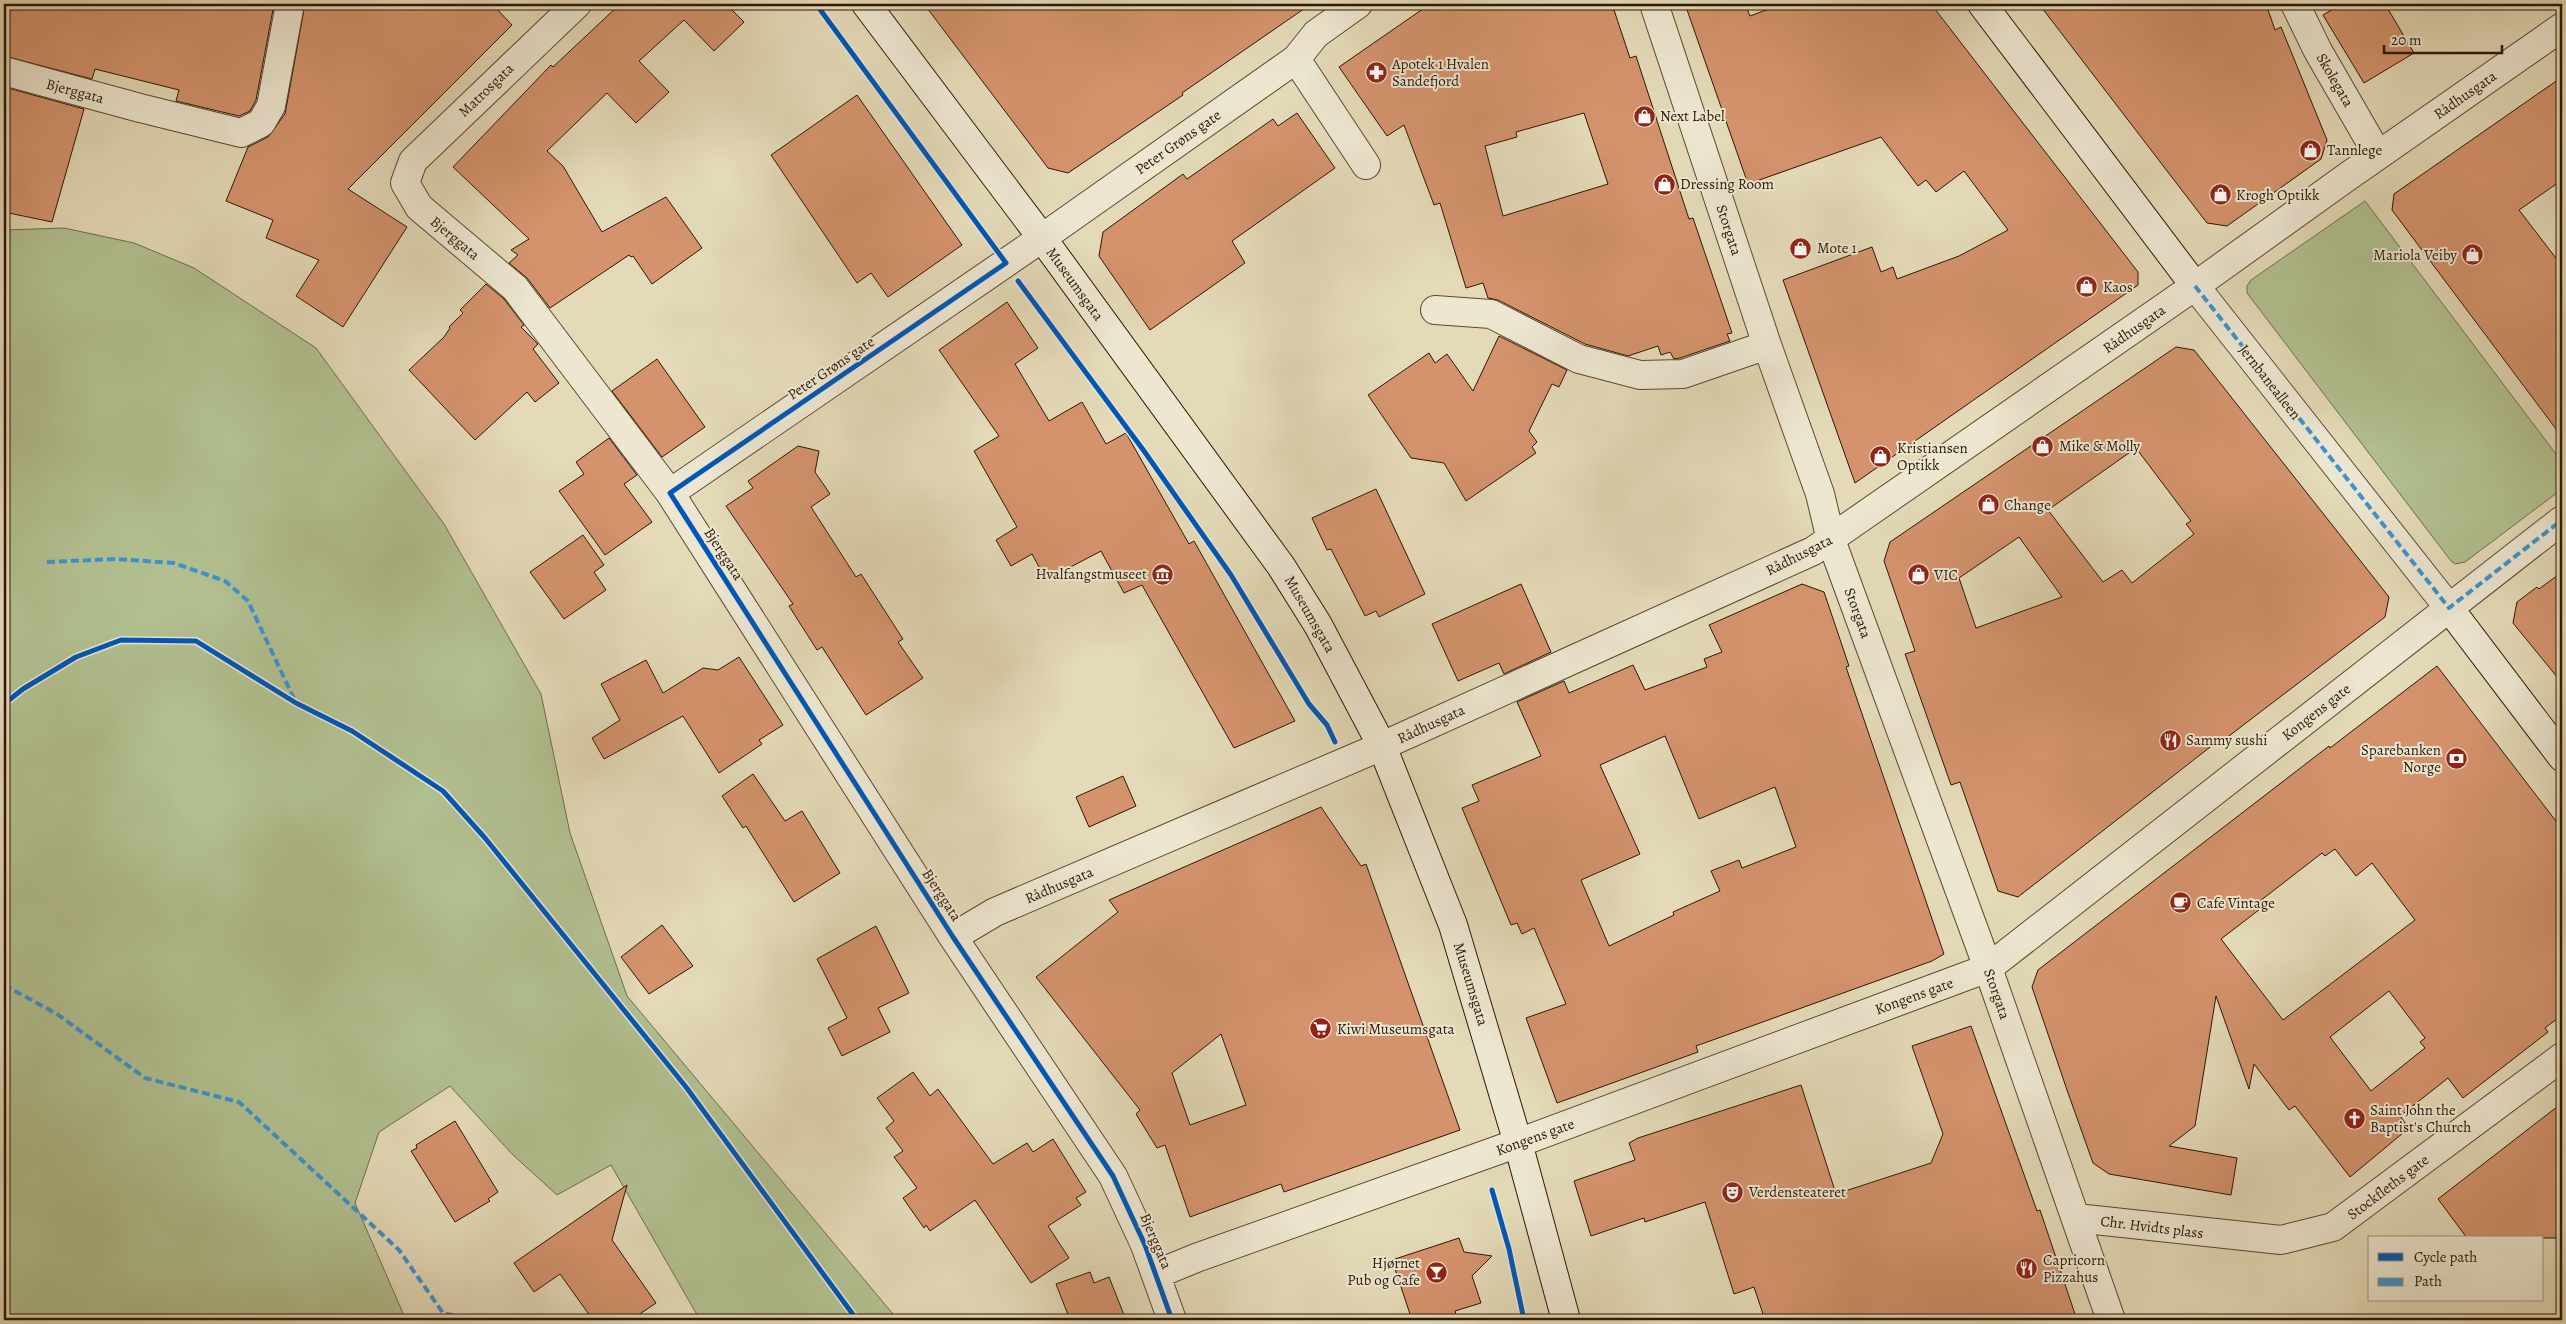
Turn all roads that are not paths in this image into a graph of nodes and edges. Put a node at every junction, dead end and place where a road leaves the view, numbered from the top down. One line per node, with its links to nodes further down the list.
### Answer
1 (290, 4): 10 (street, Bjerggata)
2 (577, 4): 13 (street, Matrosgata)
3 (866, 4): 14 (street, Museumsgata)
4 (1358, 4): 9 (street, Peter Grøns gate)
5 (1654, 4): 17 (street, Storgata)
6 (1982, 4): 15 (street, Jernbanealleen)
7 (2294, 4): 11 (street, Skolegata)
8 (2562, 27): 11 (street, Rådhusgata)
9 (1296, 59): 12 (street); 14 (street, Peter Grøns gate)
10 (4, 71)
11 (2378, 155): 15 (street, Rådhusgata)
12 (1366, 165)
13 (405, 183): 18 (street, Bjerggata)
14 (1042, 238): 18 (street, Peter Grøns gate); 22 (street, Museumsgata)
15 (2195, 286): 20 (street, Rådhusgata); 21 (street, Jernbanealleen)
16 (1435, 310): 17 (street)
17 (1767, 345): 20 (street, Storgata)
18 (670, 493): 24 (street, Bjerggata)
19 (2562, 520): 21 (street, Kongens gate)
20 (1831, 540): 22 (street, Rådhusgata); 25 (street, Storgata)
21 (2449, 608): 23 (street, Jernbanealleen); 25 (street, Kongens gate)
22 (1382, 746): 24 (street, Rådhusgata); 27 (street, Museumsgata)
23 (2562, 757)
24 (953, 937): 30 (street, Bjerggata)
25 (1988, 968): 27 (street, Kongens gate); 28 (street, Storgata)
26 (2562, 1057): 29 (street, Stockfleths gate)
27 (1518, 1143): 30 (street, Kongens gate); 32 (street, Museumsgata)
28 (2076, 1218): 29 (street, Chr. Hvidts plass); 33 (street, Chr. Hvidts plass)
29 (2334, 1228)
30 (1157, 1274): 31 (street, Bjerggata)
31 (1172, 1320)
32 (1566, 1320)
33 (2110, 1320)

